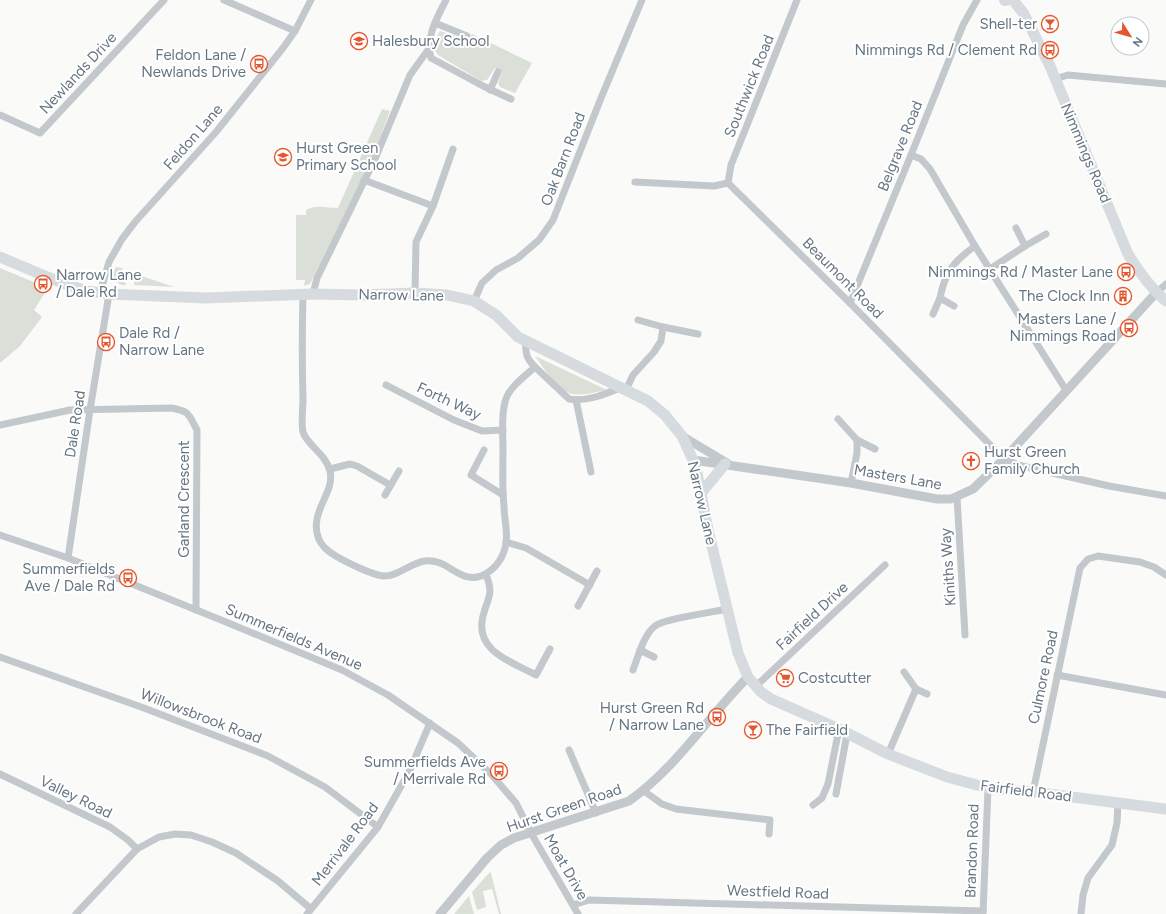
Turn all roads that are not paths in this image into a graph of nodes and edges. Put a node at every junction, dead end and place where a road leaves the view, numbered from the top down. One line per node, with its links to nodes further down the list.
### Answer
1 (164, 0): 18 (street, Newlands Drive)
2 (224, 0): 10 (street)
3 (311, 0): 10 (street, Feldon Lane)
4 (446, 0): 9 (street)
5 (642, 0): 37 (street, Oak Barn Road)
6 (797, 0): 23 (street, Southwick Road)
7 (977, 0): 20 (street, Belgrave Road)
8 (1012, 0): 14 (main road, Nimmings Road)
9 (435, 23): 11 (street); 12 (street)
10 (295, 31): 32 (street, Feldon Lane)
11 (466, 36)
12 (428, 50): 16 (street); 21 (street)
13 (498, 72): 16 (street)
14 (1055, 79): 15 (street); 34 (main road, Nimmings Road)
15 (1166, 84)
16 (490, 90): 17 (street)
17 (511, 99)
18 (0, 115)
19 (453, 150): 24 (street)
20 (911, 155): 27 (street); 39 (street, Belgrave Road)
21 (364, 180): 24 (street); 35 (street)
22 (635, 182): 23 (street)
23 (728, 183): 39 (street, Beaumont Road)
24 (433, 206): 33 (street)
25 (1016, 228): 28 (street)
26 (1046, 234): 28 (street)
27 (975, 246): 30 (street); 36 (street)
28 (1025, 246): 30 (street)
29 (0, 257): 32 (main road, Narrow Lane)
30 (990, 269): 49 (street)
31 (1166, 284): 34 (street)
32 (105, 293): 35 (main road, Narrow Lane); 51 (street, Dale Road)
33 (415, 293): 35 (main road, Narrow Lane); 37 (main road, Narrow Lane)
34 (1156, 293): 38 (main road, Nimmings Road); 49 (street, Masters Lane)
35 (308, 294): 62 (street)
36 (940, 298): 40 (street); 41 (street)
37 (474, 301): 45 (main road, Narrow Lane)
38 (1166, 301)
39 (850, 303): 59 (street, Beaumont Road)
40 (954, 306)
41 (933, 314)
42 (638, 320): 43 (street)
43 (663, 327): 44 (street); 48 (street)
44 (698, 334)
45 (526, 342): 46 (street); 48 (main road, Narrow Lane)
46 (535, 367): 50 (street); 54 (street)
47 (386, 385): 54 (street, Forth Way)
48 (624, 388): 50 (street); 55 (main road, Narrow Lane)
49 (1066, 390): 59 (street, Masters Lane)
50 (576, 400): 64 (street)
51 (90, 410): 53 (street, Garland Crescent); 74 (street, Dale Road); 82 (street, Garland Crescent)
52 (838, 419): 56 (street)
53 (0, 425)
54 (502, 430): 69 (street)
55 (682, 436): 60 (main road, Narrow Lane); 61 (street)
56 (857, 440): 57 (street); 65 (street)
57 (875, 449)
58 (484, 450): 69 (street)
59 (1004, 459): 70 (street); 71 (street, Masters Lane)
60 (693, 460): 61 (street, Masters Lane); 67 (main road, Narrow Lane)
61 (728, 465): 65 (street, Masters Lane); 67 (main road)
62 (330, 469): 66 (street); 77 (street)
63 (399, 471): 66 (street)
64 (591, 472)
65 (851, 482): 71 (street, Masters Lane)
66 (390, 485): 68 (street)
67 (701, 493): 81 (main road, Narrow Lane)
68 (385, 495)
69 (503, 495): 73 (street)
70 (1166, 496)
71 (957, 497): 83 (street, Kiniths Way)
72 (0, 535): 74 (street, Summerfields Avenue)
73 (506, 542): 77 (street); 79 (street)
74 (68, 558): 82 (street, Summerfields Avenue)
75 (885, 565): 92 (street, Fairfield Drive)
76 (597, 571): 79 (street)
77 (486, 574): 84 (street)
78 (1166, 575): 90 (street, Culmore Road)
79 (590, 585): 80 (street)
80 (578, 606)
81 (727, 609): 85 (street); 91 (main road, Narrow Lane)
82 (196, 610): 96 (street, Summerfields Avenue)
83 (965, 635)
84 (550, 649)
85 (640, 650): 87 (street); 88 (street)
86 (0, 657): 109 (street, Willowsbrook Road)
87 (654, 657)
88 (634, 670)
89 (904, 672): 93 (street)
90 (1057, 674): 95 (street); 103 (street, Culmore Road)
91 (748, 677): 92 (main road, Fairfield Road); 102 (street, Hurst Green Road)
92 (756, 686): 97 (main road, Fairfield Road)
93 (916, 689): 94 (street); 99 (street)
94 (927, 694)
95 (1166, 695)
96 (430, 723): 109 (street, Merrivale Road); 110 (street, Summerfields Avenue)
97 (843, 732): 99 (main road, Fairfield Road); 104 (street); 106 (street)
98 (569, 750): 108 (street)
99 (888, 754): 101 (main road, Fairfield Road)
100 (0, 774): 112 (street, Valley Road)
101 (988, 788): 103 (main road, Fairfield Road); 115 (street, Brandon Road)
102 (644, 791): 108 (street, Hurst Green Road); 111 (street)
103 (1033, 792): 105 (main road, Fairfield Road)
104 (836, 794)
105 (1118, 803): 107 (main road, Fairfield Road); 119 (street)
106 (814, 806)
107 (1166, 809)
108 (596, 813): 110 (street, Hurst Green Road)
109 (378, 827): 114 (street, Merrivale Road)
110 (531, 833): 113 (street, Moat Drive); 117 (street, Hurst Green Road)
111 (769, 834)
112 (137, 849): 114 (street); 116 (street)
113 (573, 905): 115 (street, Westfield Road); 118 (street, Moat Drive)
114 (309, 912)
115 (983, 912)
116 (76, 914)
117 (440, 914)
118 (578, 914)
119 (1082, 914)

